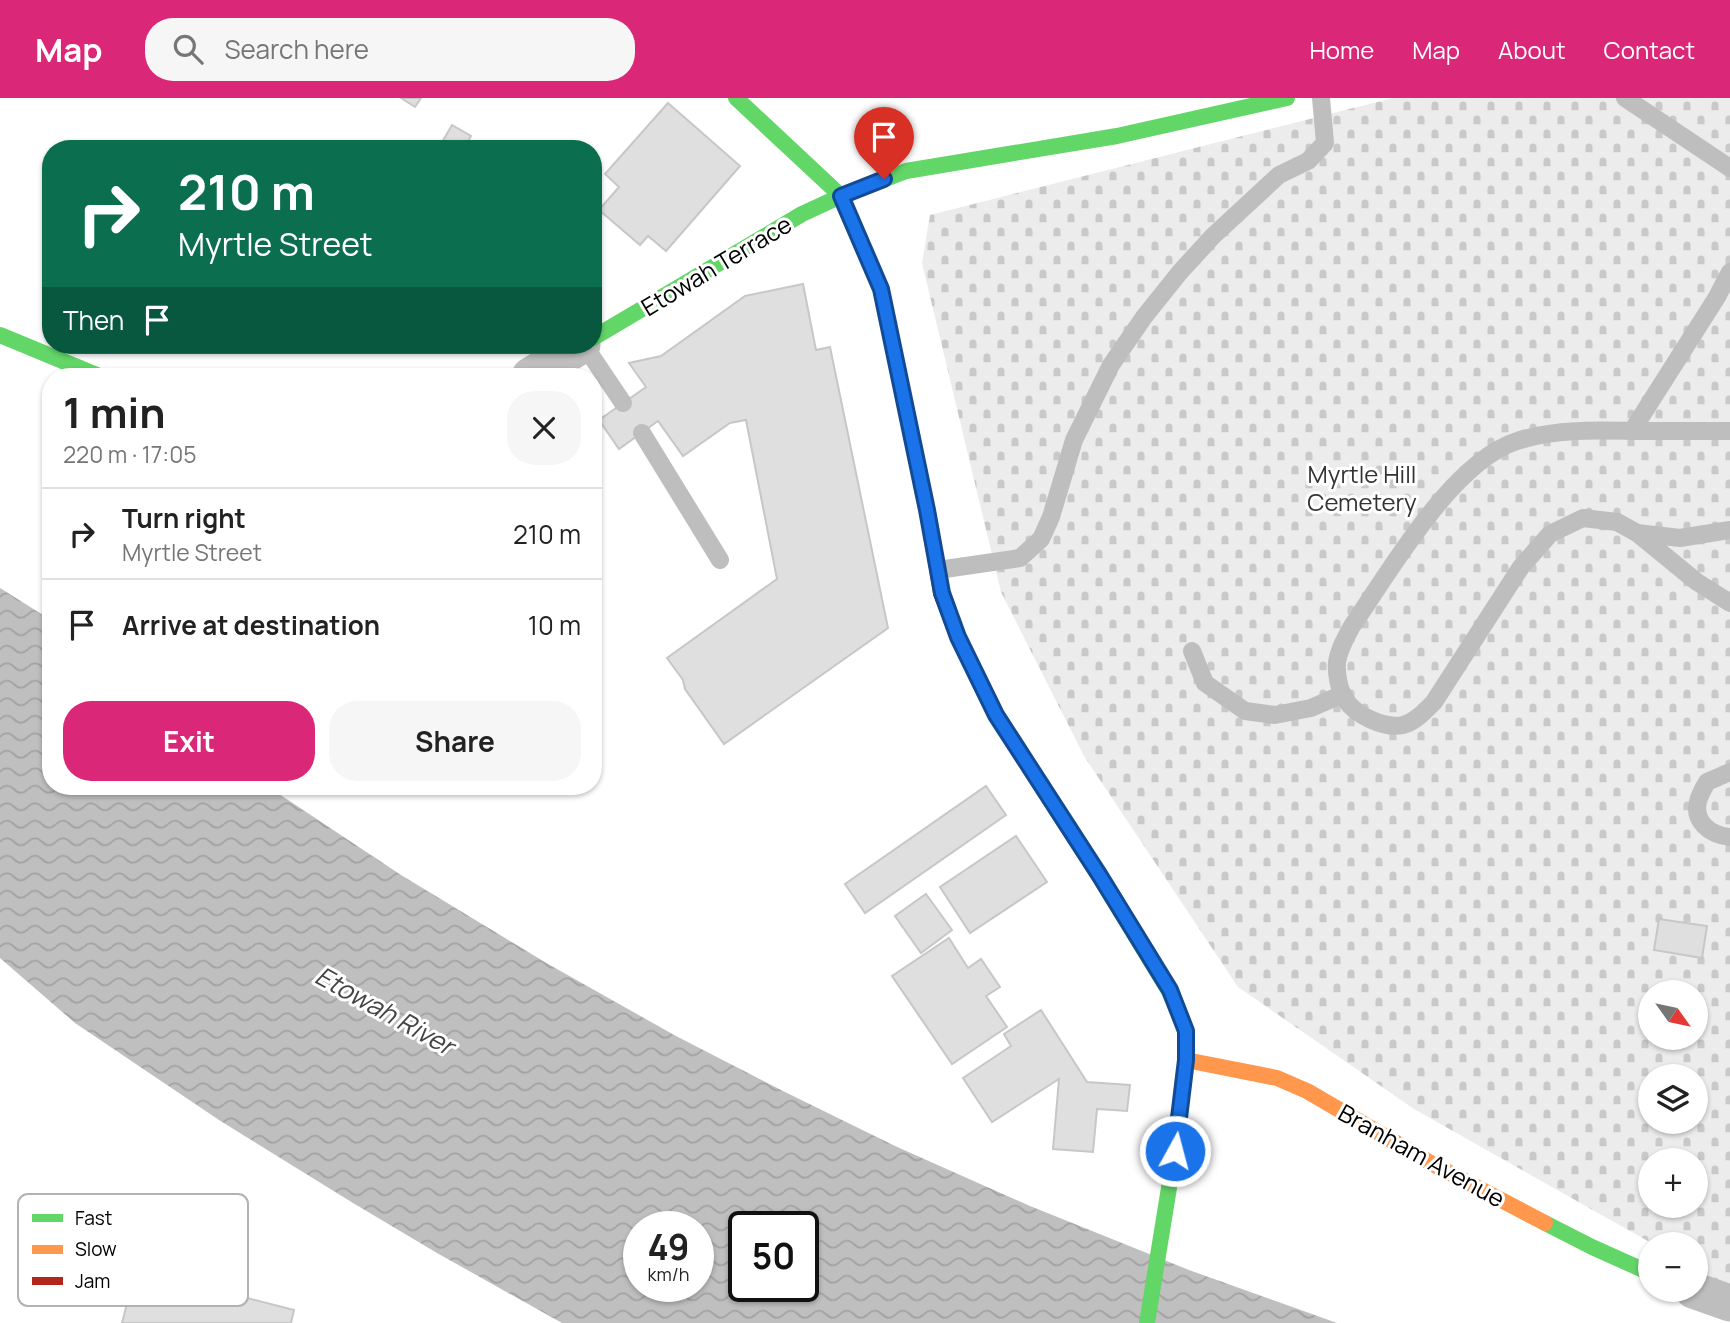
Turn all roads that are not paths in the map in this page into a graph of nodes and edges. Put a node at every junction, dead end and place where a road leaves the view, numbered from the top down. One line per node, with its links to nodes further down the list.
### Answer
1 (736, 98): 6 (street)
2 (1287, 98): 6 (street, Etowah Terrace)
3 (1321, 98): 23 (lane)
4 (1625, 98): 5 (lane)
5 (1730, 168)
6 (841, 196): 8 (street, Etowah Terrace); 23 (street)
7 (1730, 272): 17 (lane)
8 (602, 333)
9 (0, 335): 10 (street)
10 (42, 352)
11 (46, 354): 13 (street)
12 (568, 354): 14 (street)
13 (80, 368)
14 (544, 368)
15 (602, 373): 16 (lane)
16 (623, 403)
17 (1632, 430): 18 (lane); 26 (lane)
18 (1730, 431)
19 (642, 433): 22 (lane)
20 (1730, 530): 21 (lane)
21 (1637, 533): 24 (lane); 26 (lane)
22 (720, 560)
23 (938, 570): 29 (street)
24 (1730, 603)
25 (1192, 651): 26 (lane)
26 (1343, 694)
27 (1730, 772): 28 (lane)
28 (1730, 837)
29 (1186, 1060): 30 (street, Branham Avenue); 33 (street)
30 (1638, 1267)
31 (1708, 1295): 32 (street)
32 (1730, 1303)
33 (1147, 1323)

